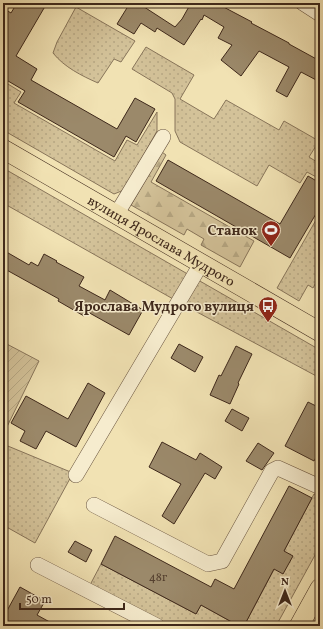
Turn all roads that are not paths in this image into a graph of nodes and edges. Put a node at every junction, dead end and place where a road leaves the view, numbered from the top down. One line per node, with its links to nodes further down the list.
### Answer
1 (303, 3): 2 (street)
2 (320, 14)
3 (163, 137): 5 (street)
4 (3, 149): 5 (main road, вулиця Ярослава Мудрого)
5 (116, 214): 6 (main road, вулиця Ярослава Мудрого)
6 (201, 264): 7 (main road, вулиця Ярослава Мудрого); 8 (street)
7 (320, 332)
8 (76, 475)
9 (320, 487): 10 (street)
10 (94, 505)
11 (38, 565): 13 (street)
12 (320, 588): 14 (main road)
13 (157, 626)
14 (299, 626)

